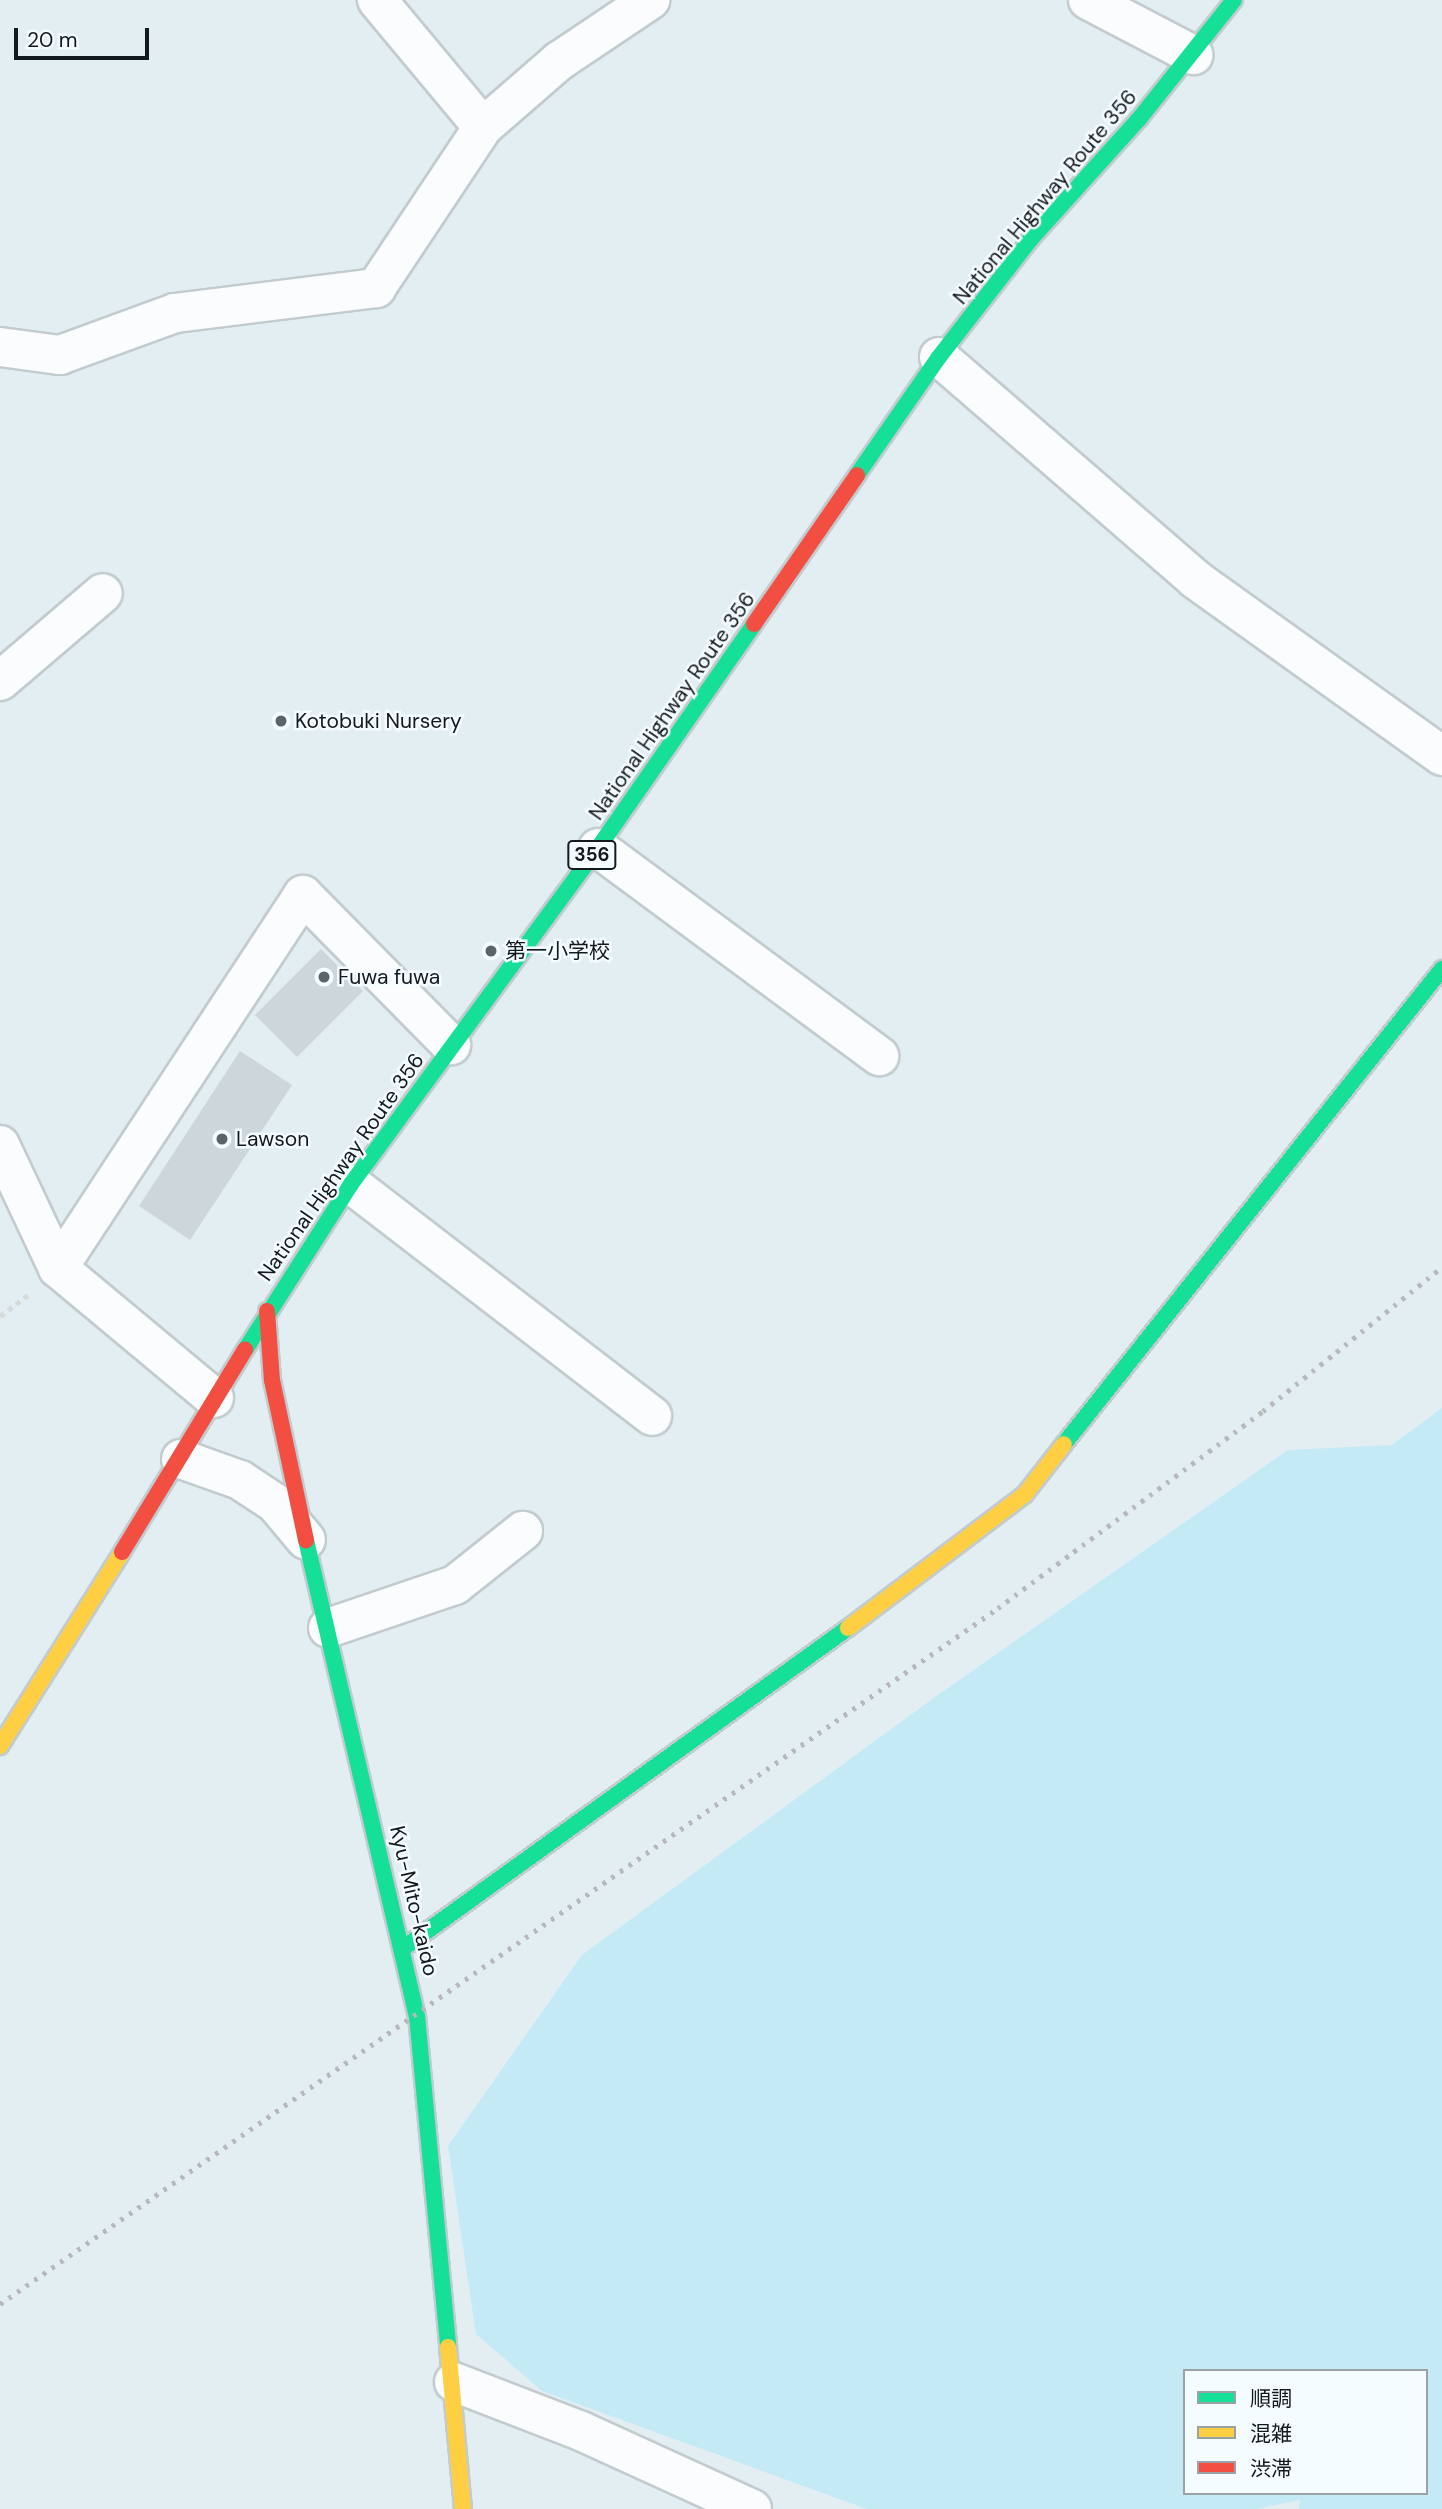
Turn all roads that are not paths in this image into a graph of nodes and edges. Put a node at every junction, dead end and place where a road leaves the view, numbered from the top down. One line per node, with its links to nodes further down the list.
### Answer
1 (377, 0): 6 (street)
2 (1087, 0): 5 (street)
3 (1234, 0): 5 (main road, National Highway Route 356 / 356)
4 (643, 2): 6 (street)
5 (1193, 55): 8 (main road, National Highway Route 356 / 356)
6 (483, 127): 7 (street)
7 (0, 348)
8 (939, 357): 11 (street); 12 (main road, National Highway Route 356 / 356)
9 (103, 593): 10 (street)
10 (0, 681)
11 (1442, 756)
12 (598, 848): 14 (main road, National Highway Route 356 / 356); 15 (street)
13 (1442, 969): 27 (main road)
14 (451, 1045): 17 (main road, National Highway Route 356 / 356); 18 (street)
15 (879, 1056)
16 (0, 1145): 18 (street)
17 (351, 1184): 19 (main road, National Highway Route 356 / 356); 21 (street)
18 (58, 1268): 20 (street)
19 (267, 1311): 20 (main road, National Highway Route 356 / 356); 24 (main road, Kyu-Mito-kaido)
20 (214, 1398): 22 (main road, National Highway Route 356 / 356)
21 (652, 1416)
22 (181, 1459): 24 (street); 26 (main road, National Highway Route 356 / 356)
23 (523, 1531): 25 (street)
24 (306, 1540): 25 (main road, Kyu-Mito-kaido)
25 (328, 1628): 27 (main road, Kyu-Mito-kaido)
26 (0, 1746)
27 (405, 1947): 28 (main road, Kyu-Mito-kaido)
28 (454, 2382): 29 (main road, Kyu-Mito-kaido); 30 (street)
29 (463, 2509)
30 (752, 2509)

